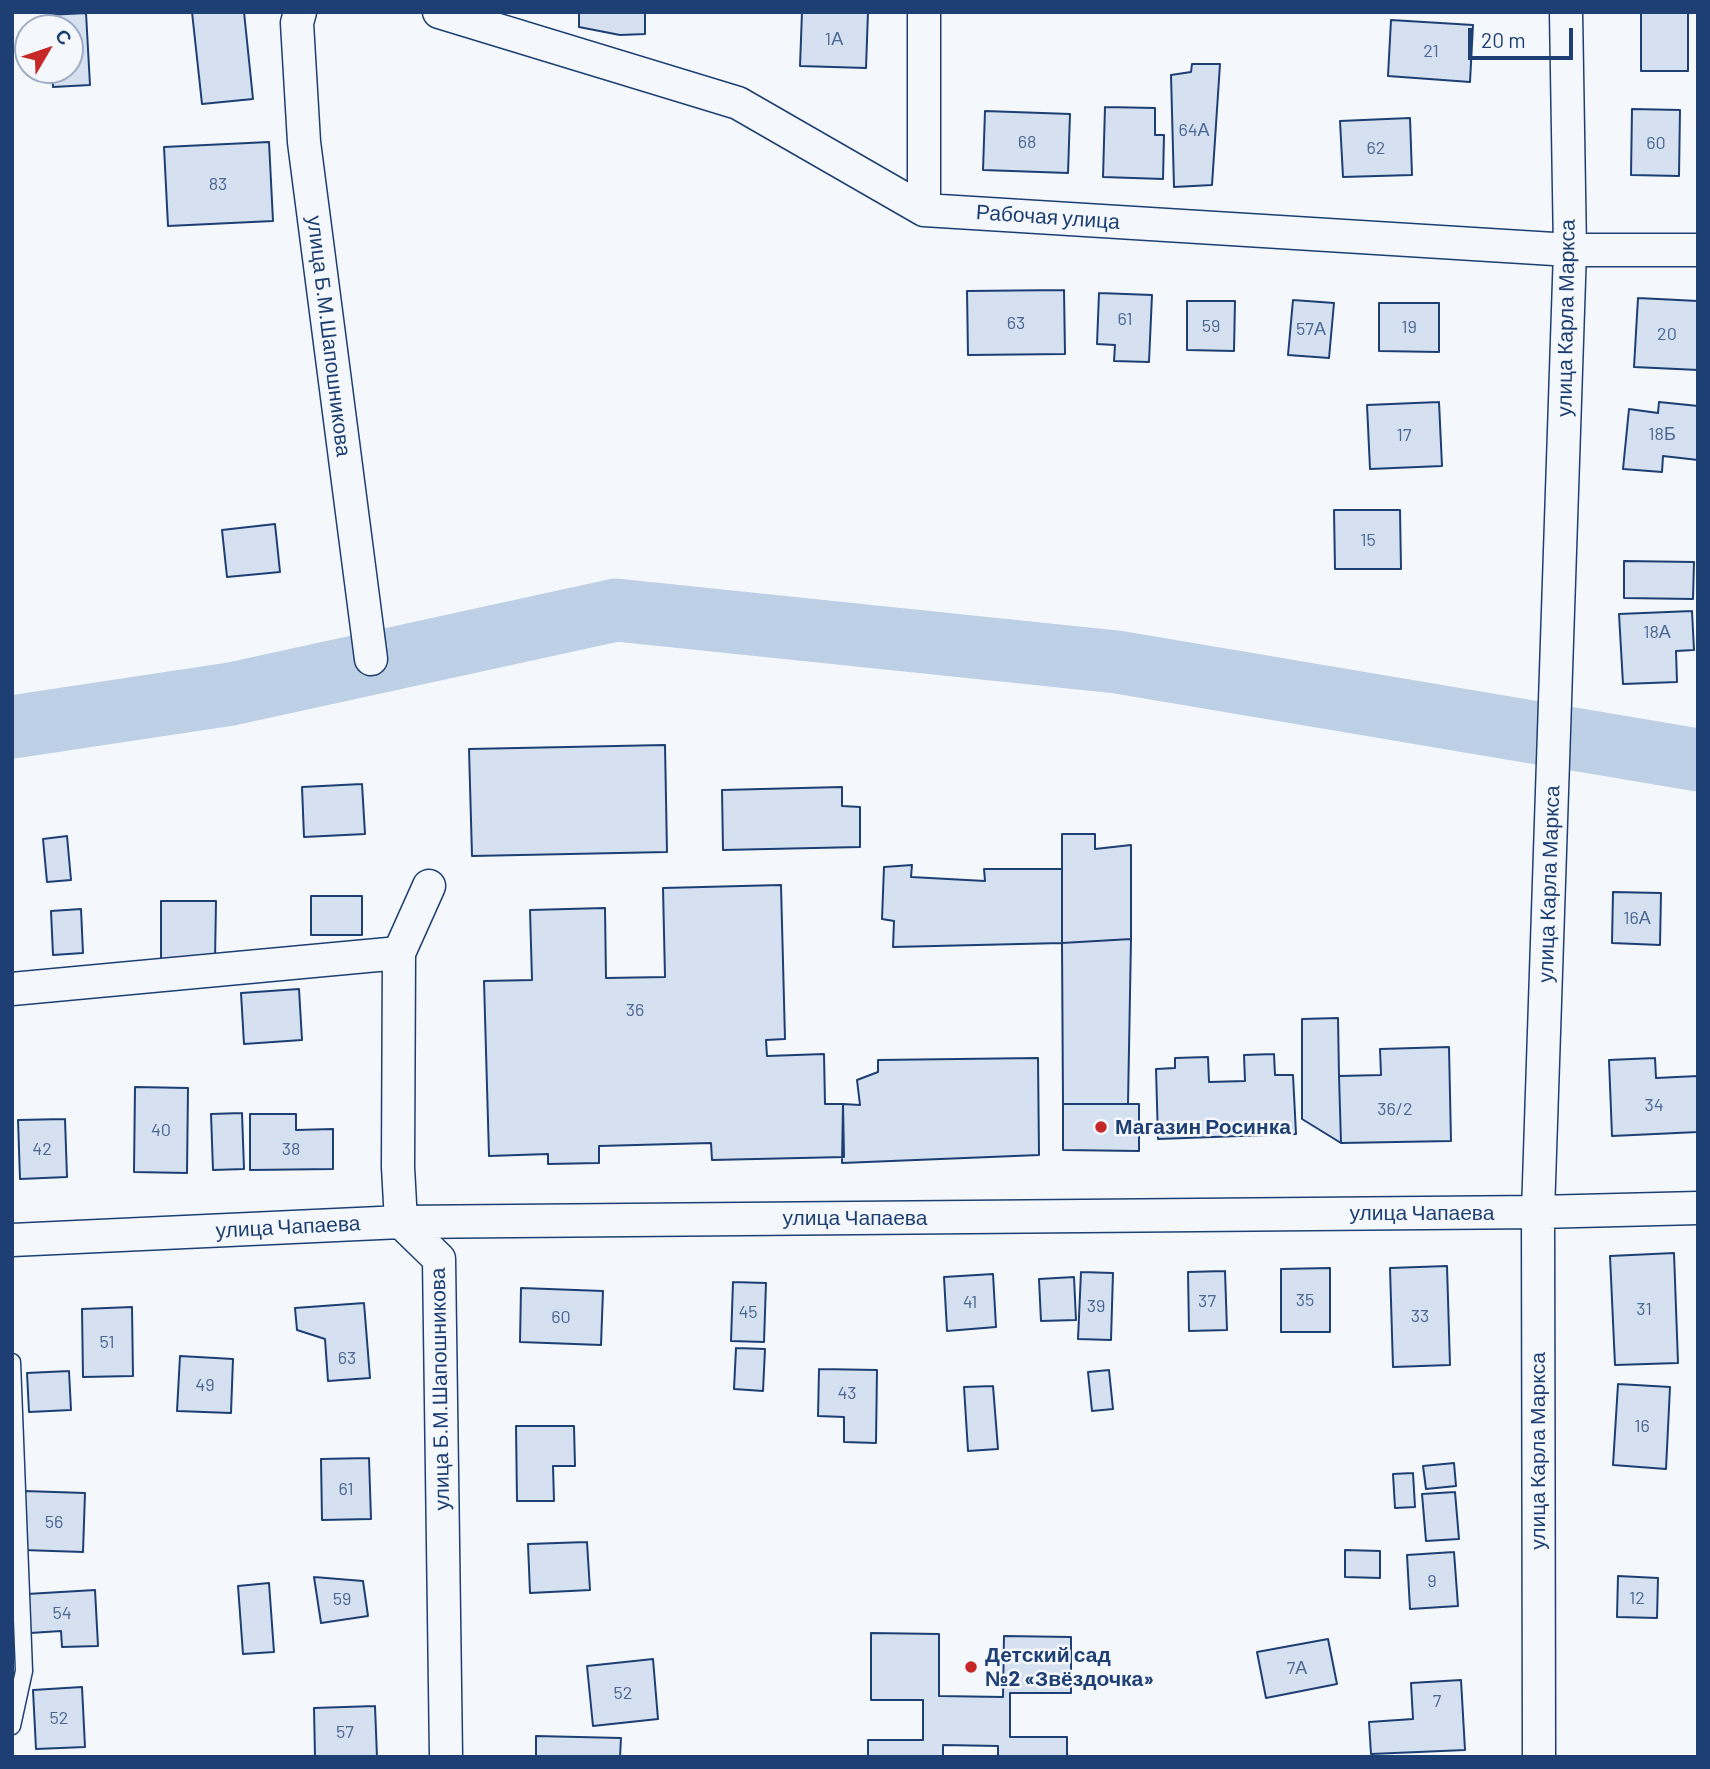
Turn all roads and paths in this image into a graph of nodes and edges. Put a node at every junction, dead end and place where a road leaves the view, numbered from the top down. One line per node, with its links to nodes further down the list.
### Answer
1 (300, 12): 8 (street, улица Б.М.Шапошникова)
2 (439, 12): 5 (street, Рабочая улица)
3 (924, 12): 5 (street)
4 (1566, 12): 6 (street, улица Карла Маркса)
5 (924, 210): 6 (street, Рабочая улица)
6 (1570, 250): 7 (street, Рабочая улица); 13 (street, улица Карла Маркса)
7 (1698, 250)
8 (371, 659)
9 (429, 886): 10 (street)
10 (399, 953): 11 (street); 14 (street)
11 (12, 989)
12 (1698, 1208): 13 (street, улица Чапаева)
13 (1538, 1212): 14 (street, улица Чапаева); 19 (street, улица Карла Маркса)
14 (401, 1222): 15 (street, улица Чапаева); 18 (street, улица Б.М.Шапошникова)
15 (12, 1240)
16 (12, 1362): 17 (lane)
17 (12, 1726)
18 (446, 1757)
19 (1539, 1757)

